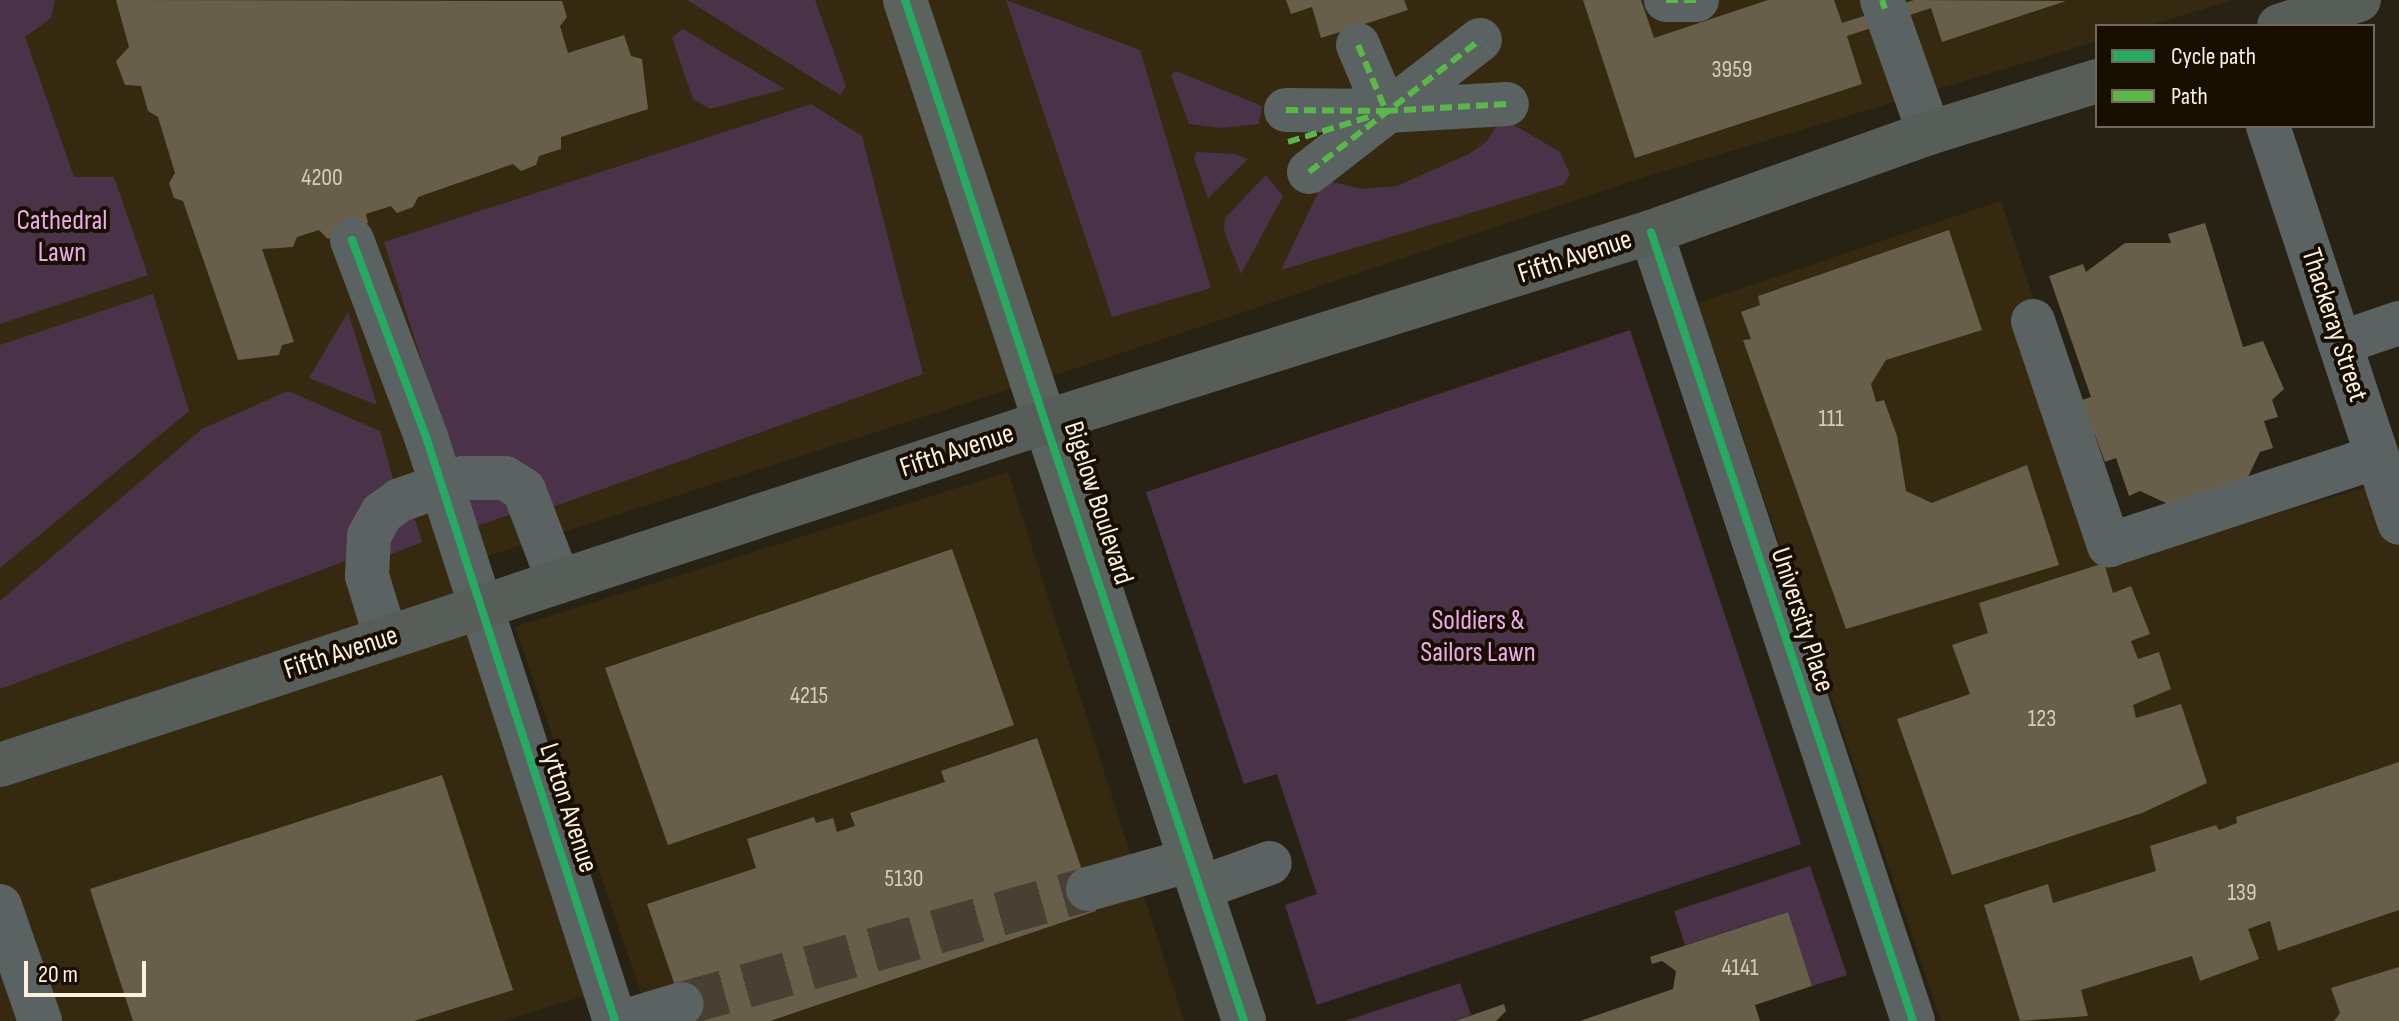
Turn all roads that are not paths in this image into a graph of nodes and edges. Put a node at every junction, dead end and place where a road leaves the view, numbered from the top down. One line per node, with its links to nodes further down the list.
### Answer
1 (905, 0): 20 (main road, Bigelow Boulevard)
2 (1666, 0): 3 (street)
3 (1697, 0)
4 (2359, 0): 6 (highway)
5 (1884, 5): 13 (street)
6 (2285, 24)
7 (1480, 40): 11 (street)
8 (1358, 45): 11 (street)
9 (2095, 82): 13 (highway, Fifth Avenue)
10 (1507, 104): 11 (street)
11 (1386, 111): 14 (street)
12 (2269, 128): 19 (street, Thackeray Street)
13 (1929, 133): 15 (highway, Fifth Avenue)
14 (1294, 141)
15 (1651, 232): 20 (highway, Fifth Avenue); 37 (street, University Place)
16 (352, 240): 22 (street, Lytton Avenue)
17 (2033, 321): 21 (street)
18 (2399, 323): 19 (street)
19 (2340, 343): 21 (street, Thackeray Street)
20 (1048, 421): 24 (highway, Fifth Avenue); 29 (main road, Bigelow Boulevard)
21 (2377, 457): 23 (street, Thackeray Street)
22 (442, 485): 24 (street); 25 (street, Lytton Avenue); 26 (street)
23 (2399, 523)
24 (559, 582): 25 (highway, Fifth Avenue)
25 (479, 608): 26 (highway, Fifth Avenue); 34 (street, Lytton Avenue)
26 (386, 638): 27 (highway, Fifth Avenue)
27 (0, 765)
28 (1270, 863): 29 (street)
29 (1196, 874): 30 (street); 36 (main road, Bigelow Boulevard)
30 (1088, 889)
31 (0, 906): 33 (street)
32 (682, 1004): 35 (street)
33 (40, 1021)
34 (615, 1021)
35 (625, 1021)
36 (1244, 1021)
37 (1913, 1021)

